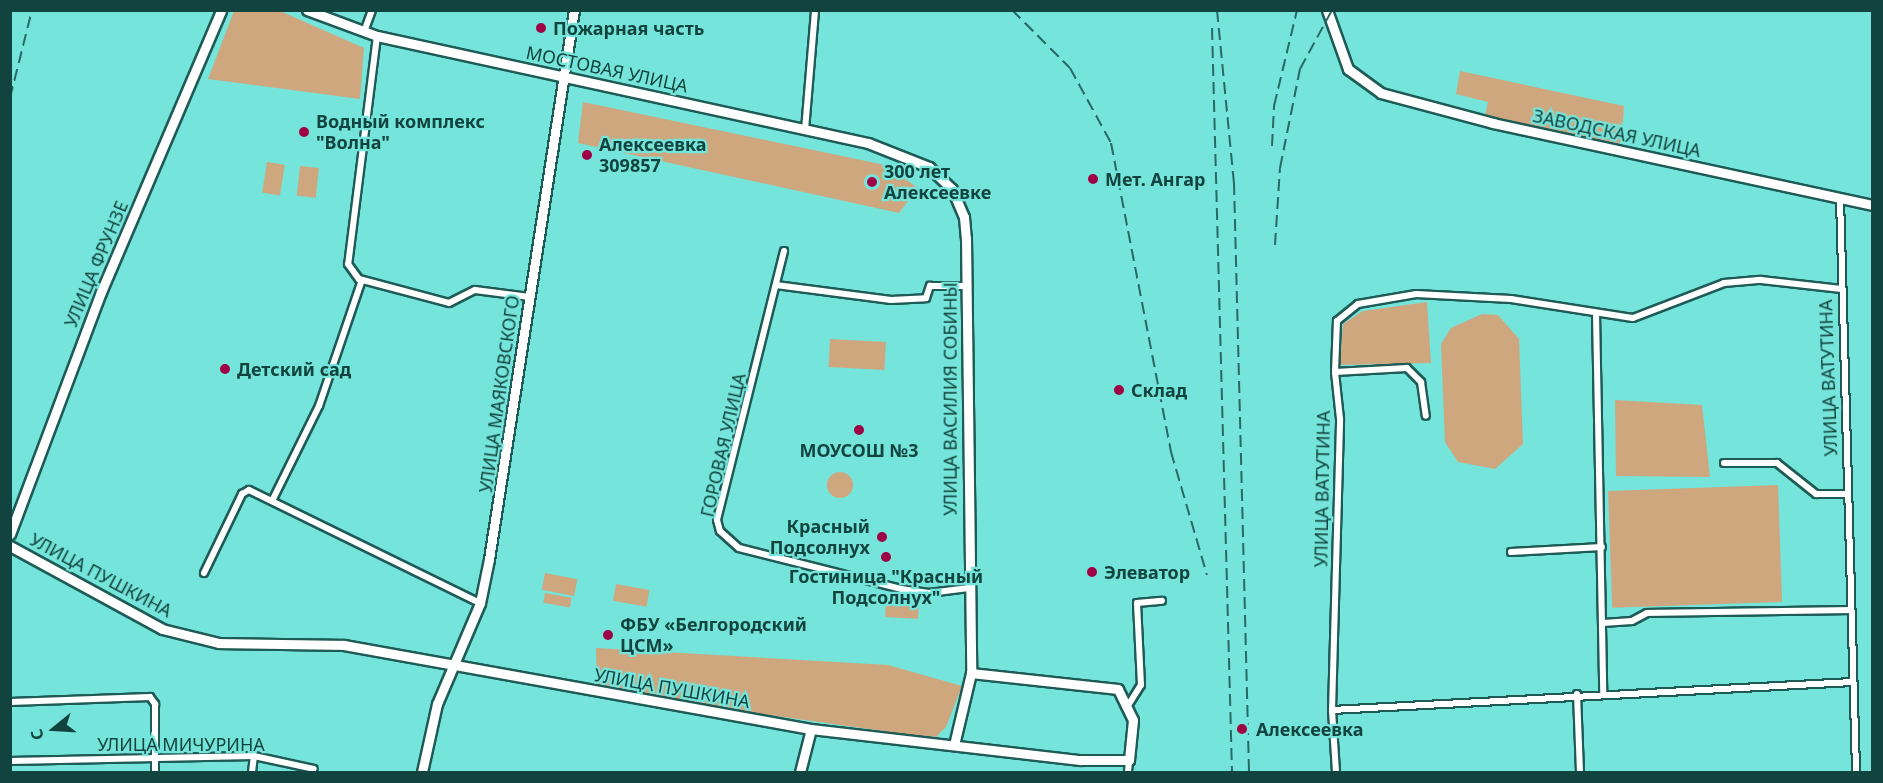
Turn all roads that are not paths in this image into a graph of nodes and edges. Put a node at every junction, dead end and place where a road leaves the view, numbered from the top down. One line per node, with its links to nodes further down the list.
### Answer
1 (221, 10): 26 (street, УЛИЦА ФРУНЗЕ)
2 (307, 10): 7 (street, МОСТОВАЯ УЛИЦА)
3 (372, 10): 7 (street)
4 (574, 10): 9 (street, УЛИЦА МАЯКОВСКОГО)
5 (815, 10): 10 (street)
6 (1327, 10): 12 (street, ЗАВОДСКАЯ УЛИЦА)
7 (364, 32): 8 (street, МОСТОВАЯ УЛИЦА)
8 (377, 36): 9 (street, МОСТОВАЯ УЛИЦА); 15 (street)
9 (563, 76): 10 (street, МОСТОВАЯ УЛИЦА); 19 (street, УЛИЦА МАЯКОВСКОГО)
10 (805, 130): 11 (street, МОСТОВАЯ УЛИЦА)
11 (903, 154): 17 (street, УЛИЦА ВАСИЛИЯ СОБИНЫ)
12 (1840, 198): 13 (street, ЗАВОДСКАЯ УЛИЦА); 18 (street)
13 (1872, 205)
14 (784, 251): 16 (street, ГОРОВАЯ УЛИЦА)
15 (362, 280): 19 (street); 25 (street)
16 (776, 285): 17 (street); 31 (street, ГОРОВАЯ УЛИЦА)
17 (966, 286): 31 (street, УЛИЦА ВАСИЛИЯ СОБИНЫ)
18 (1840, 289): 20 (street, УЛИЦА ВАТУТИНА); 24 (street, УЛИЦА ВАТУТИНА)
19 (530, 297): 33 (street, УЛИЦА МАЯКОВСКОГО)
20 (1596, 314): 21 (street, УЛИЦА ВАТУТИНА); 28 (street)
21 (1335, 372): 22 (street); 43 (street, УЛИЦА ВАТУТИНА)
22 (1426, 416)
23 (1724, 463): 24 (street)
24 (1847, 494): 34 (street, УЛИЦА ВАТУТИНА)
25 (273, 499): 30 (street); 33 (street)
26 (10, 534)
27 (10, 546): 36 (street, УЛИЦА ПУШКИНА)
28 (1602, 548): 29 (street); 35 (street)
29 (1511, 552)
30 (204, 573)
31 (969, 588): 37 (street, УЛИЦА ВАСИЛИЯ СОБИНЫ)
32 (1162, 601): 42 (street)
33 (480, 603): 36 (street, УЛИЦА МАЯКОВСКОГО)
34 (1850, 610): 35 (street); 38 (street, УЛИЦА ВАТУТИНА)
35 (1603, 623): 40 (street)
36 (453, 666): 44 (street, УЛИЦА ПУШКИНА); 53 (street, УЛИЦА МАЯКОВСКОГО)
37 (971, 673): 42 (street); 45 (street, УЛИЦА ВАСИЛИЯ СОБИНЫ)
38 (1853, 682): 40 (street); 58 (street, УЛИЦА ВАТУТИНА)
39 (1577, 694): 40 (street); 43 (street); 57 (street)
40 (1603, 694)
41 (10, 702): 47 (street)
42 (1129, 704): 48 (street)
43 (1332, 710): 56 (street, УЛИЦА ВАТУТИНА)
44 (811, 729): 45 (street, УЛИЦА ПУШКИНА); 54 (street)
45 (954, 745): 48 (street, УЛИЦА ПУШКИНА)
46 (254, 756): 47 (street, УЛИЦА МИЧУРИНА); 50 (street, УЛИЦА МИЧУРИНА); 52 (street)
47 (155, 759): 49 (street, УЛИЦА МИЧУРИНА); 51 (street)
48 (1129, 760): 55 (street)
49 (10, 761)
50 (314, 770)
51 (155, 772)
52 (252, 772)
53 (422, 772)
54 (800, 772)
55 (1128, 772)
56 (1336, 772)
57 (1580, 772)
58 (1856, 772)

